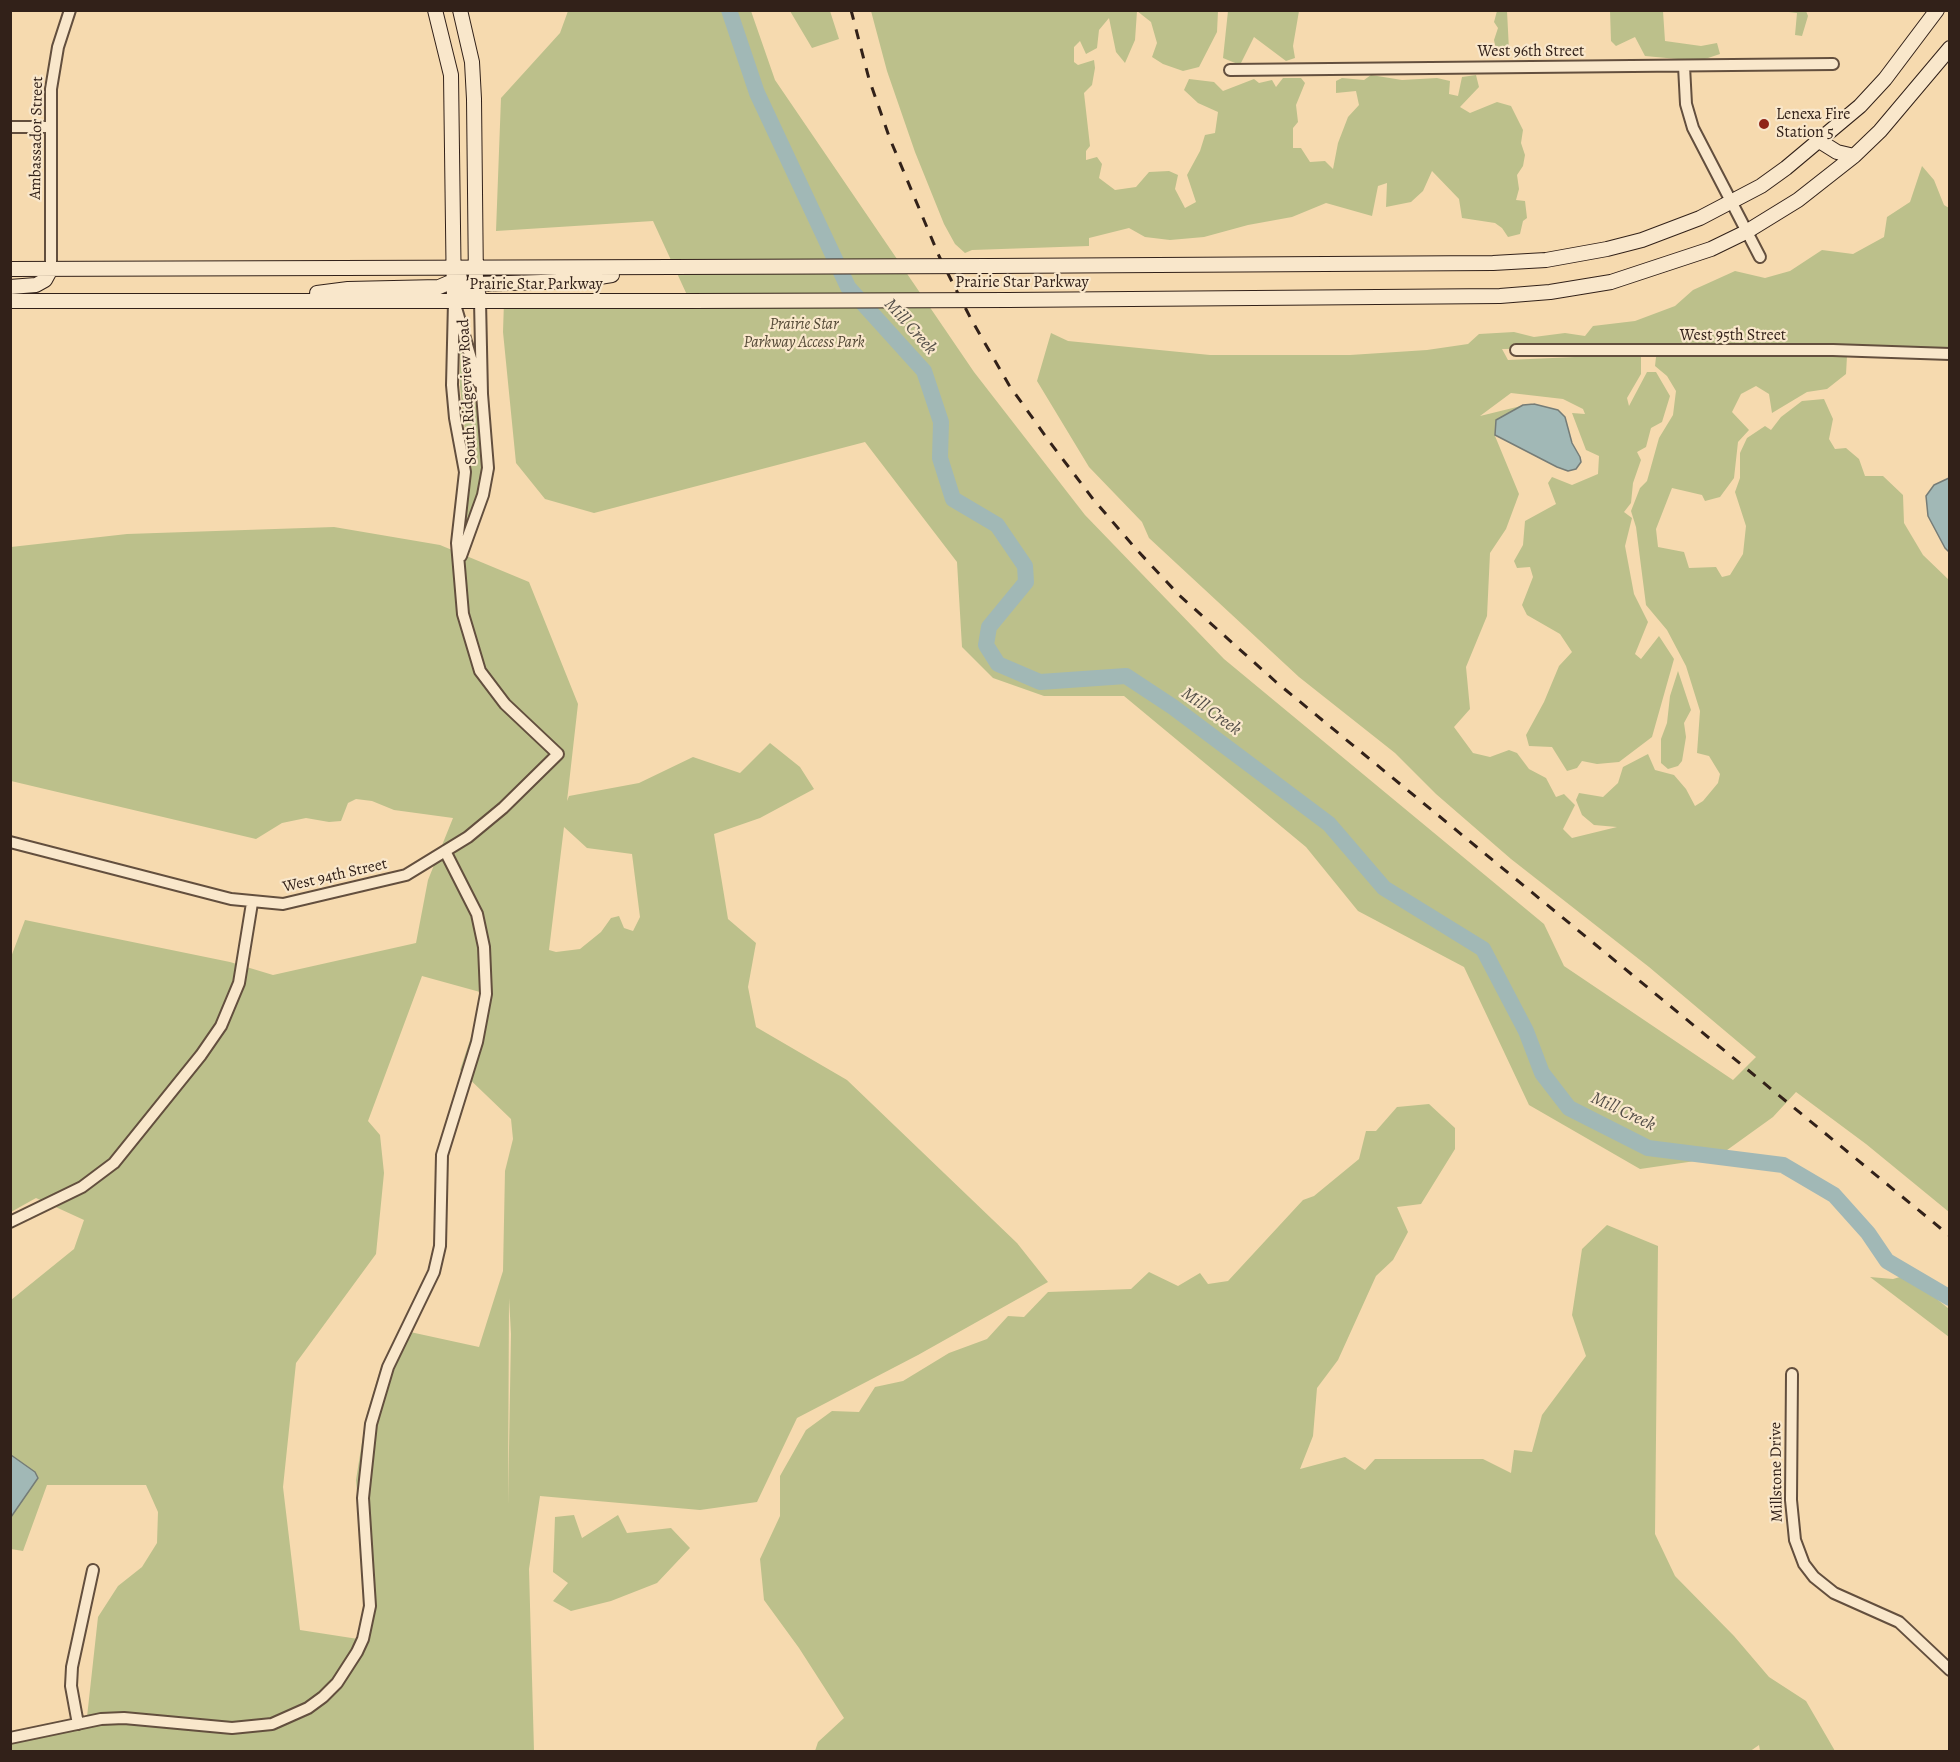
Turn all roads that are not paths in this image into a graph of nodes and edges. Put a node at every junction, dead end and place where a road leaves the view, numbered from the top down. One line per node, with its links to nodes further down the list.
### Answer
1 (70, 10): 10 (street, Ambassador Street)
2 (435, 10): 20 (main road, South Ridgeview Road)
3 (460, 10): 17 (main road, South Ridgeview Road)
4 (1937, 10): 11 (main road, Prairie Star Parkway)
5 (1950, 48): 12 (main road, Prairie Star Parkway)
6 (1833, 64): 7 (street, West 96th Street)
7 (1684, 66): 8 (street, West 96th Street); 13 (street)
8 (1230, 69)
9 (10, 127): 10 (street)
10 (50, 127): 16 (street, Ambassador Street)
11 (1821, 142): 12 (main road); 13 (main road, Prairie Star Parkway)
12 (1854, 156): 14 (main road, Prairie Star Parkway)
13 (1731, 203): 14 (street); 18 (main road, Prairie Star Parkway, bridge)
14 (1746, 232): 15 (street); 25 (main road, Prairie Star Parkway, bridge)
15 (1760, 257)
16 (51, 268): 19 (main road, Prairie Star Parkway); 20 (main road, Prairie Star Parkway); 22 (main road)
17 (477, 268): 18 (main road, Prairie Star Parkway); 20 (main road, Prairie Star Parkway); 21 (main road, South Ridgeview Road)
18 (638, 268): 21 (main road)
19 (10, 269)
20 (450, 279): 23 (main road); 26 (main road, South Ridgeview Road)
21 (476, 284): 25 (main road, South Ridgeview Road); 26 (main road)
22 (10, 287)
23 (298, 300): 24 (main road, Prairie Star Parkway); 26 (main road, Prairie Star Parkway)
24 (10, 301)
25 (480, 301): 26 (main road, Prairie Star Parkway); 29 (street, South Ridgeview Road)
26 (454, 302): 29 (street); 30 (street, South Ridgeview Road)
27 (1516, 350): 28 (street, West 95th Street)
28 (1950, 354)
29 (482, 394): 30 (street, South Ridgeview Road)
30 (459, 568): 32 (street, West 94th Street)
31 (10, 842): 33 (street, West 94th Street)
32 (445, 851): 33 (street, West 94th Street); 38 (street)
33 (252, 903): 34 (street)
34 (10, 1222)
35 (1792, 1374): 37 (street, Millstone Drive)
36 (93, 1570): 38 (street)
37 (1950, 1670)
38 (78, 1724): 39 (street)
39 (10, 1738)

